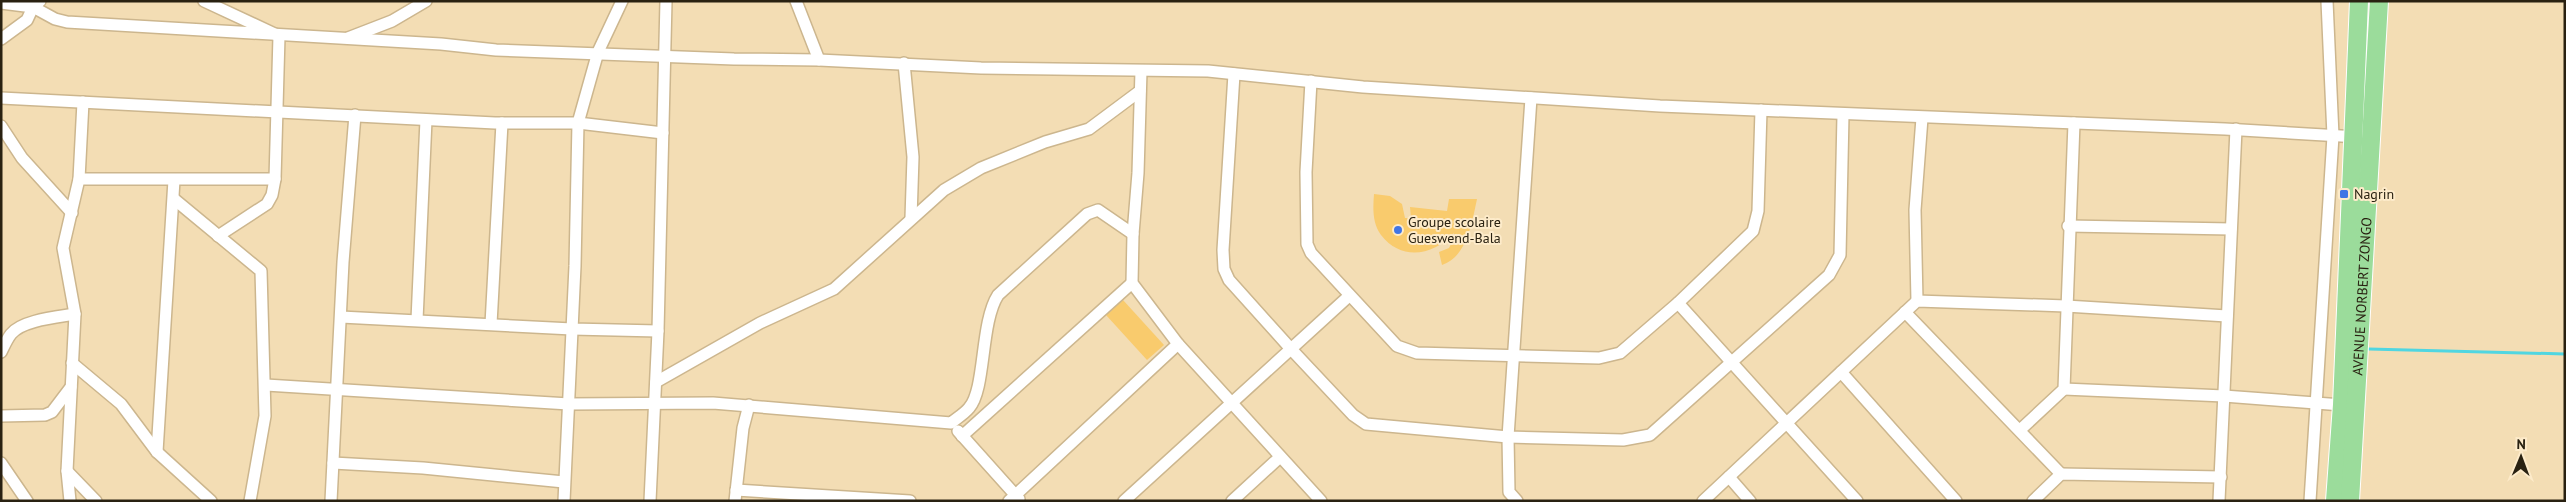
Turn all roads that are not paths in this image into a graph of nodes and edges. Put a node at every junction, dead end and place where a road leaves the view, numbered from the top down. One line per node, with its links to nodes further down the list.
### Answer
1 (204, 1): 11 (street)
2 (426, 1): 13 (street)
3 (622, 1): 14 (street)
4 (666, 1): 15 (street)
5 (796, 1): 16 (street)
6 (2327, 1): 37 (street)
7 (2359, 1): 38 (main road, AVENUE NORBERT ZONGO)
8 (2379, 1): 38 (main road, AVENUE NORBERT ZONGO)
9 (1, 3): 10 (street)
10 (37, 4): 11 (street); 12 (street)
11 (279, 36): 13 (street); 26 (street)
12 (1, 39)
13 (344, 39): 14 (street)
14 (598, 52): 15 (street); 32 (street)
15 (666, 56): 16 (street); 36 (street)
16 (819, 60): 17 (street)
17 (904, 62): 18 (street); 46 (street)
18 (1140, 71): 19 (street); 21 (street)
19 (1234, 74): 20 (street); 65 (street)
20 (1311, 81): 23 (street); 52 (street)
21 (1140, 91): 46 (street); 49 (street)
22 (1, 98): 24 (street)
23 (1531, 98): 25 (street); 67 (street)
24 (83, 102): 26 (street); 40 (street)
25 (1762, 110): 28 (street); 54 (street)
26 (276, 111): 27 (street); 39 (street)
27 (355, 115): 30 (street); 59 (street)
28 (1843, 115): 29 (street); 68 (street)
29 (1922, 118): 33 (street); 53 (street)
30 (426, 120): 31 (street); 60 (street)
31 (502, 123): 32 (street); 61 (street)
32 (578, 123): 36 (street); 62 (street)
33 (2074, 123): 35 (street); 47 (street)
34 (1, 126): 45 (street)
35 (2236, 129): 37 (street); 48 (street)
36 (663, 133): 63 (street)
37 (2333, 136): 38 (street); 42 (street)
38 (2362, 138): 43 (main road, AVENUE NORBERT ZONGO); 123 (main road, AVENUE NORBERT ZONGO)
39 (274, 179): 41 (street); 50 (street)
40 (79, 180): 41 (street); 45 (street)
41 (174, 180): 44 (street)
42 (2330, 189): 43 (street); 79 (street)
43 (2351, 189): 82 (main road, AVENUE NORBERT ZONGO)
44 (174, 199): 50 (street); 89 (street)
45 (72, 214): 57 (street)
46 (911, 218): 71 (street)
47 (2068, 226): 48 (street); 55 (street)
48 (2231, 229): 58 (street)
49 (1133, 234): 51 (street); 84 (street)
50 (218, 236): 72 (street)
51 (1132, 283): 64 (street); 87 (street)
52 (1349, 296): 65 (street); 67 (street)
53 (1917, 301): 55 (street); 56 (street)
54 (1678, 303): 67 (street); 68 (street)
55 (2066, 306): 58 (street); 74 (street)
56 (1905, 312): 70 (street); 86 (street)
57 (75, 314): 66 (street); 69 (street)
58 (2227, 316): 76 (street)
59 (340, 317): 60 (street); 75 (street)
60 (417, 320): 61 (street)
61 (492, 324): 62 (street)
62 (572, 329): 63 (street); 80 (street)
63 (658, 331): 71 (street)
64 (1178, 344): 78 (street); 100 (street)
65 (1291, 349): 78 (street); 88 (street)
66 (1, 352)
67 (1513, 356): 88 (street)
68 (1732, 361): 85 (street); 88 (street)
69 (72, 362): 73 (street); 89 (street)
70 (1841, 372): 85 (street); 118 (street)
71 (656, 382): 77 (street)
72 (266, 385): 75 (street); 105 (street)
73 (71, 387): 83 (street); 93 (street)
74 (2064, 389): 76 (street); 86 (street)
75 (337, 390): 80 (street); 92 (street)
76 (2224, 396): 79 (street); 96 (street)
77 (655, 403): 80 (street); 81 (street); 108 (street)
78 (1231, 403): 90 (street); 110 (street)
79 (2316, 403): 82 (street); 121 (street)
80 (569, 404): 97 (street)
81 (749, 405): 84 (street); 99 (street)
82 (2342, 405): 122 (main road, AVENUE NORBERT ZONGO)
83 (1, 416)
84 (951, 423): 87 (street)
85 (1786, 423): 95 (street); 117 (street)
86 (2020, 430): 94 (street)
87 (962, 436): 100 (street)
88 (1508, 437): 98 (street)
89 (157, 452): 104 (street)
90 (1280, 457): 111 (street); 112 (street)
91 (1, 463): 101 (street)
92 (333, 463): 97 (street); 106 (street)
93 (67, 471): 102 (street); 103 (street)
94 (2061, 474): 96 (street); 119 (street)
95 (1729, 477): 115 (street); 116 (street)
96 (2220, 477): 120 (street)
97 (564, 482): 107 (street)
98 (1509, 492): 113 (street); 114 (street)
99 (735, 496): 109 (street)
100 (1015, 499)
101 (27, 501)
102 (70, 501)
103 (96, 501)
104 (211, 501)
105 (250, 501)
106 (331, 501)
107 (564, 501)
108 (650, 501)
109 (910, 501)
110 (1124, 501)
111 (1232, 501)
112 (1321, 501)
113 (1501, 501)
114 (1517, 501)
115 (1703, 501)
116 (1750, 501)
117 (1856, 501)
118 (1956, 501)
119 (2032, 501)
120 (2219, 501)
121 (2310, 501)
122 (2335, 501)
123 (2350, 501)

